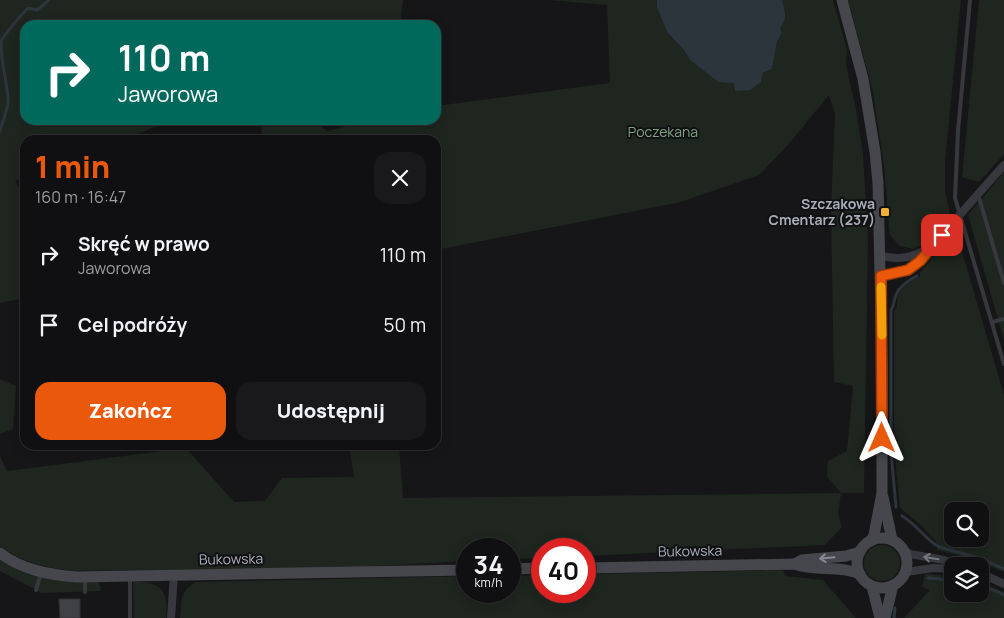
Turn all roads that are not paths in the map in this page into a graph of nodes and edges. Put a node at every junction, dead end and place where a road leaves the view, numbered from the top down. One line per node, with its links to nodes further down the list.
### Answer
1 (970, 0): 5 (lane)
2 (842, 2): 7 (street)
3 (1004, 165): 4 (street)
4 (978, 194): 5 (street); 9 (lane)
5 (961, 214): 6 (street); 11 (lane)
6 (932, 246): 7 (street); 8 (street)
7 (881, 256): 8 (street)
8 (881, 276): 13 (street)
9 (1004, 283)
10 (1004, 319): 11 (lane)
11 (992, 322): 12 (lane)
12 (1004, 364)
13 (882, 493): 14 (street); 15 (street)
14 (892, 540): 15 (street); 16 (street)
15 (871, 541): 17 (street)
16 (903, 549): 19 (street, one-way to 16); 25 (street)
17 (860, 552): 20 (street, one-way to 20); 27 (street)
18 (0, 553): 24 (street, Bukowska)
19 (944, 560)
20 (795, 564): 21 (street, Bukowska); 27 (street)
21 (596, 568)
22 (944, 568): 25 (street)
23 (456, 570): 26 (street, Bukowska)
24 (41, 572): 29 (street, Bukowska); 34 (lane)
25 (906, 572): 32 (street)
26 (174, 574): 28 (street, Bukowska); 37 (street)
27 (860, 574): 33 (street)
28 (130, 575): 29 (street, Bukowska); 36 (lane)
29 (85, 576): 35 (lane)
30 (989, 577): 31 (street)
31 (1004, 584)
32 (893, 585): 33 (street); 39 (street)
33 (872, 586): 38 (street)
34 (36, 590)
35 (85, 592)
36 (130, 618)
37 (171, 618)
38 (880, 618)
39 (885, 618)

